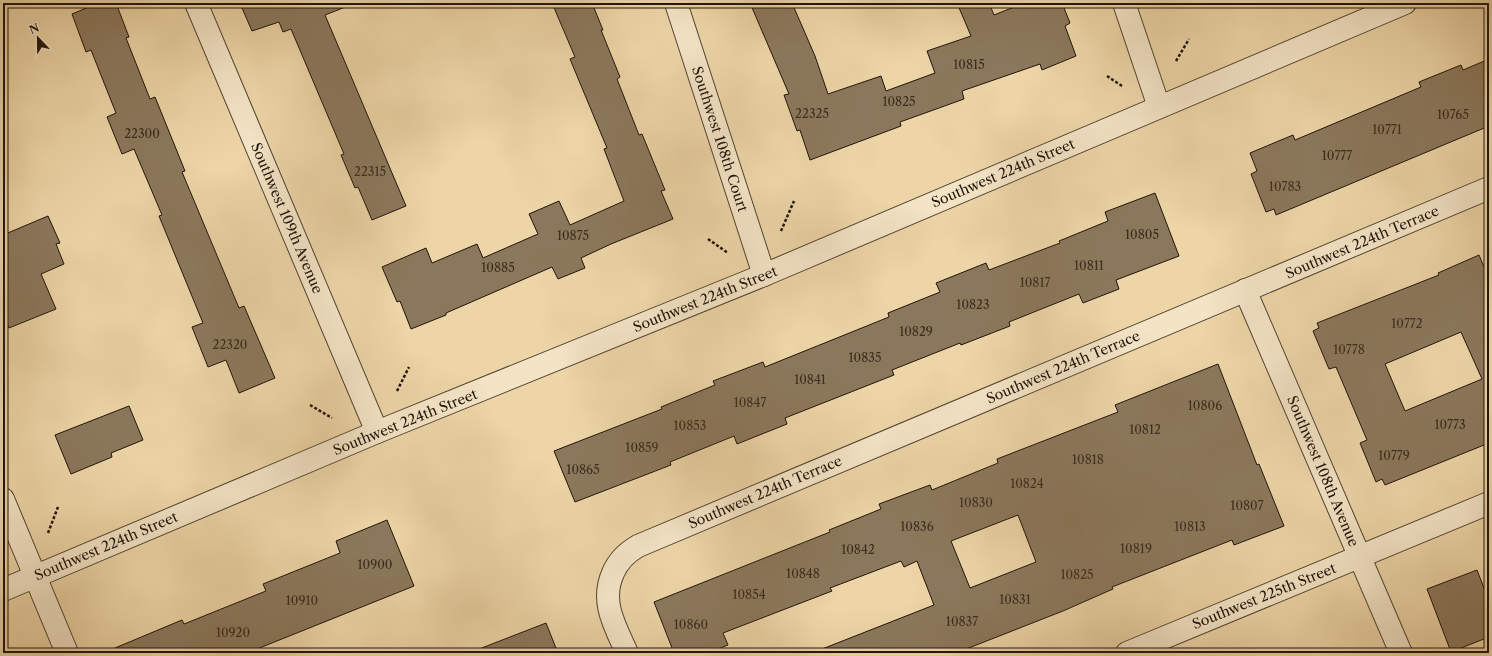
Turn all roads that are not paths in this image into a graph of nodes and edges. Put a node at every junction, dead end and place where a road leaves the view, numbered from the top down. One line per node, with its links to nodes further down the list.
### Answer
1 (196, 3): 9 (street, Southwest 109th Avenue)
2 (676, 3): 7 (street, Southwest 108th Court)
3 (1124, 3): 5 (street)
4 (1405, 3): 5 (street, Southwest 224th Street)
5 (1159, 107): 7 (street, Southwest 224th Street)
6 (1489, 188): 8 (street, Southwest 224th Terrace)
7 (764, 275): 9 (street, Southwest 224th Street)
8 (1245, 290): 12 (street, Southwest 108th Avenue); 16 (street, Southwest 224th Terrace)
9 (377, 432): 13 (street, Southwest 224th Street)
10 (3, 499): 13 (street)
11 (1489, 503): 12 (street, Southwest 225th Street)
12 (1360, 557): 17 (street, Southwest 225th Street); 18 (street, Southwest 108th Avenue)
13 (36, 576): 14 (street, Southwest 224th Street); 15 (street)
14 (3, 590)
15 (67, 653)
16 (627, 653)
17 (1127, 653)
18 (1400, 653)

